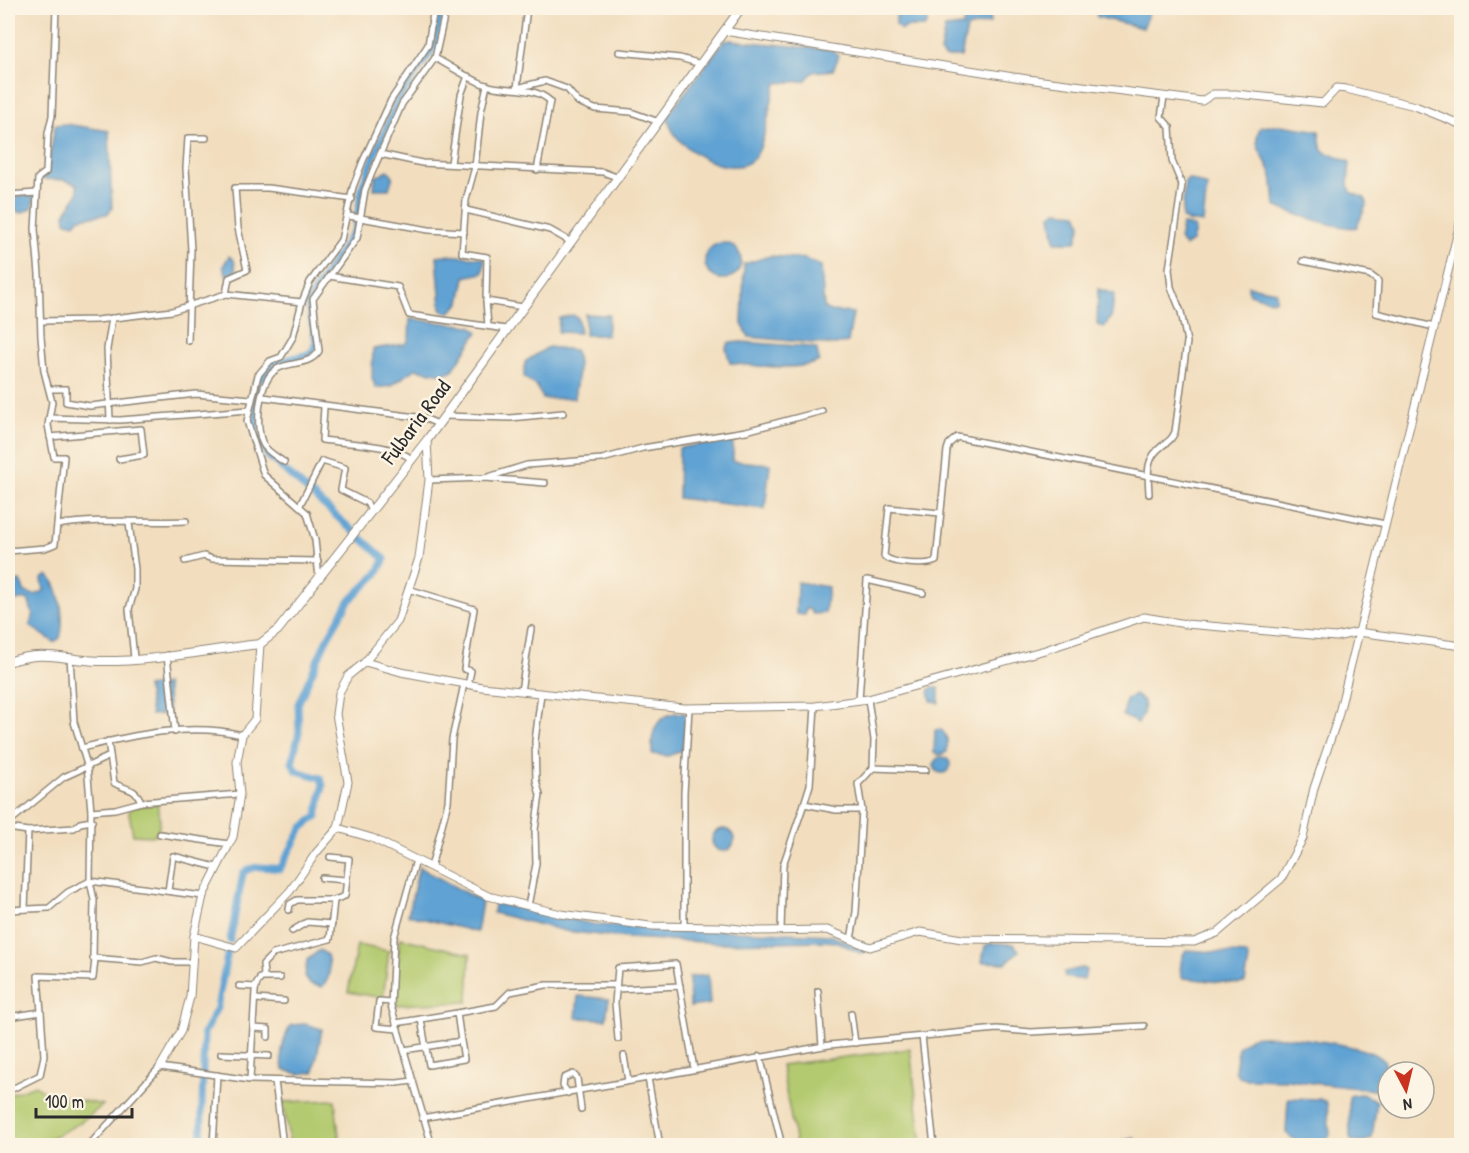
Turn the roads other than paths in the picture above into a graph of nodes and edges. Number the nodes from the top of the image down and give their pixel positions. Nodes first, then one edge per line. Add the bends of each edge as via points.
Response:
1 (56, 8) edge
2 (434, 8) edge
3 (446, 8) edge
4 (527, 8) edge
5 (741, 8) edge
6 (724, 31) junction
7 (618, 52) dead end
8 (435, 58) junction
9 (701, 64) junction
10 (468, 76) junction
11 (487, 85) junction
12 (517, 88) junction
13 (1164, 97) junction
14 (659, 122) junction
15 (1461, 125) edge
16 (206, 138) dead end
17 (380, 154) junction
18 (451, 163) junction
19 (475, 167) junction
20 (537, 170) junction
21 (619, 178) junction
22 (37, 193) junction
23 (8, 195) edge
24 (352, 198) junction
25 (466, 210) junction
26 (1461, 215) edge
27 (349, 216) junction
28 (362, 218) junction
29 (464, 232) junction
30 (572, 242) junction
31 (1304, 261) dead end
32 (329, 276) junction
33 (226, 294) junction
34 (486, 301) junction
35 (302, 302) junction
36 (188, 305) junction
37 (523, 307) junction
38 (112, 318) junction
39 (41, 321) junction
40 (488, 326) junction
41 (1434, 327) junction
42 (506, 329) junction
43 (188, 341) dead end
44 (49, 389) junction
45 (263, 396) junction
46 (251, 399) junction
47 (108, 404) junction
48 (324, 407) junction
49 (249, 410) junction
50 (822, 411) dead end
51 (563, 413) dead end
52 (444, 416) junction
53 (49, 418) junction
54 (110, 420) junction
55 (438, 424) junction
56 (50, 437) junction
57 (427, 440) junction
58 (119, 459) dead end
59 (412, 459) junction
60 (284, 462) dead end
61 (1148, 476) junction
62 (485, 478) junction
63 (429, 480) junction
64 (545, 483) dead end
65 (1149, 494) dead end
66 (300, 505) junction
67 (371, 510) junction
68 (940, 513) junction
69 (186, 521) dead end
70 (129, 523) junction
71 (1385, 524) junction
72 (58, 525) junction
73 (8, 551) edge
74 (185, 561) dead end
75 (318, 561) junction
76 (319, 578) junction
77 (408, 589) junction
78 (923, 593) dead end
79 (531, 628) dead end
80 (1358, 632) junction
81 (260, 644) junction
82 (1461, 646) edge
83 (167, 655) junction
84 (70, 657) junction
85 (134, 658) junction
86 (8, 662) edge
87 (365, 662) junction
88 (466, 684) junction
89 (521, 691) junction
90 (542, 694) junction
91 (868, 699) junction
92 (860, 700) junction
93 (815, 706) junction
94 (689, 708) junction
95 (175, 732) junction
96 (242, 735) junction
97 (108, 741) junction
98 (82, 748) junction
99 (110, 756) junction
100 (87, 765) junction
101 (873, 768) junction
102 (926, 770) dead end
103 (240, 794) junction
104 (141, 802) junction
105 (804, 804) junction
106 (862, 810) junction
107 (91, 811) junction
108 (92, 820) junction
109 (8, 823) edge
110 (8, 828) edge
111 (338, 828) junction
112 (28, 831) junction
113 (159, 834) dead end
114 (229, 844) junction
115 (330, 857) dead end
116 (417, 860) junction
117 (216, 867) junction
118 (431, 867) junction
119 (322, 878) dead end
120 (346, 880) junction
121 (90, 881) junction
122 (168, 891) junction
123 (203, 896) junction
124 (334, 900) junction
125 (528, 906) junction
126 (25, 909) junction
127 (8, 910) edge
128 (290, 910) dead end
129 (332, 924) junction
130 (684, 926) junction
131 (781, 930) junction
132 (292, 931) dead end
133 (194, 936) junction
134 (851, 939) junction
135 (95, 959) junction
136 (191, 962) junction
137 (260, 978) junction
138 (280, 978) dead end
139 (239, 986) dead end
140 (680, 986) junction
141 (256, 987) junction
142 (616, 987) junction
143 (818, 992) dead end
144 (255, 999) junction
145 (284, 1001) dead end
146 (391, 1002) junction
147 (41, 1012) junction
148 (457, 1013) junction
149 (851, 1013) dead end
150 (8, 1017) edge
151 (421, 1018) junction
152 (397, 1026) junction
153 (1144, 1026) dead end
154 (253, 1028) junction
155 (922, 1036) junction
156 (268, 1037) dead end
157 (618, 1039) dead end
158 (461, 1041) junction
159 (855, 1043) junction
160 (425, 1046) junction
161 (822, 1046) junction
162 (404, 1050) junction
163 (221, 1054) dead end
164 (251, 1055) junction
165 (269, 1056) dead end
166 (624, 1056) dead end
167 (760, 1056) junction
168 (160, 1067) junction
169 (694, 1069) junction
170 (217, 1076) junction
171 (648, 1078) junction
172 (250, 1080) junction
173 (275, 1081) junction
174 (413, 1081) junction
175 (628, 1082) junction
176 (8, 1091) edge
177 (577, 1091) junction
178 (568, 1093) junction
179 (581, 1109) dead end
180 (422, 1118) junction
181 (83, 1146) edge
182 (213, 1146) edge
183 (283, 1146) edge
184 (432, 1146) edge
185 (660, 1146) edge
186 (782, 1146) edge
187 (934, 1146) edge

1 - 22 street via 52,116 46,172 38,178
2 - 24 street via 428,45 391,100 363,161
3 - 8 street
4 - 12 street
5 - 6 main road, Fulbaria Road
6 - 9 main road, Fulbaria Road
6 - 13 street
7 - 9 street
8 - 10 street
8 - 17 street via 402,104
9 - 14 main road, Fulbaria Road
10 - 11 street
10 - 18 street via 461,95
11 - 12 street
11 - 19 street
12 - 14 street via 546,81 567,89 578,102 595,109 631,112
12 - 20 street via 550,101
13 - 15 street via 1202,101 1213,94 1236,94 1323,103 1337,88 1416,106
13 - 61 street via 1161,117 1170,127 1172,161 1182,185 1169,269 1187,342 1175,432 1172,440 1151,455
14 - 21 main road, Fulbaria Road
16 - 36 street via 188,138
17 - 18 street via 422,163
17 - 28 street via 365,190
18 - 19 street
19 - 20 street
19 - 25 street
20 - 21 street via 603,172
21 - 30 main road, Fulbaria Road
22 - 23 street
22 - 39 street via 35,229
24 - 27 street
24 - 33 street via 235,188 247,270 229,278
25 - 29 street
25 - 30 street via 550,230
26 - 41 street
27 - 28 street
27 - 35 street via 341,240 310,282
28 - 29 street
28 - 32 street via 357,238
29 - 34 street via 462,253 487,256
30 - 37 main road, Fulbaria Road
31 - 41 street via 1370,275 1378,280 1376,313
32 - 40 street via 398,287 410,315
32 - 45 street via 313,299 319,345 315,357 278,369 269,376
33 - 35 street
33 - 36 street
34 - 37 street
34 - 40 street
35 - 46 street via 292,337 281,357 270,361 258,375
36 - 38 street via 172,311
36 - 43 street
37 - 42 main road, Fulbaria Road
38 - 39 street
38 - 47 street via 107,349
39 - 44 street
40 - 42 street
41 - 71 street
42 - 52 main road, Fulbaria Road
44 - 47 street via 66,389 66,402 71,404
44 - 53 street
45 - 48 street
45 - 60 street via 260,437 264,447
46 - 47 street via 196,394
46 - 49 street
47 - 54 street
48 - 55 street via 424,418
48 - 59 street via 321,440 378,448
49 - 54 street
49 - 66 street via 247,421 264,475
50 - 62 street via 746,431 602,459 527,465
51 - 52 street via 510,418
52 - 55 main road, Fulbaria Road
53 - 54 street
53 - 56 street
55 - 57 main road, Fulbaria Road
56 - 58 street via 141,429 144,455
56 - 72 street via 54,458 64,457
57 - 59 main road, Fulbaria Road
57 - 63 street
59 - 67 main road, Fulbaria Road
61 - 65 street
61 - 68 street via 957,437 947,450
61 - 71 street
62 - 63 street
62 - 64 street
63 - 77 street via 419,558
66 - 67 street via 322,461 345,468 341,490 367,503
66 - 75 street via 309,521
67 - 76 main road, Fulbaria Road
68 - 68 street via 890,508 884,556 907,562 936,561
69 - 70 street
70 - 72 street via 90,520
70 - 85 street via 135,569 129,609
71 - 80 street
72 - 73 street via 55,544
74 - 75 street via 204,556 212,560
75 - 76 street
76 - 81 main road, Fulbaria Road via 278,630
77 - 87 street via 398,621
77 - 88 street via 474,609 464,669 471,671
78 - 92 street via 867,580
79 - 89 street
80 - 82 street
80 - 91 street via 1336,637 1144,617 1045,650
80 - 134 street via 1302,838 1281,879 1216,933 1194,942 962,939 920,932 870,947
81 - 83 main road
81 - 96 street via 255,719
83 - 85 main road
83 - 95 street
84 - 85 main road via 98,661
84 - 86 main road via 50,654
84 - 98 street via 74,722
87 - 88 street
87 - 111 street via 348,676 339,693 336,714 348,782
88 - 89 street
88 - 118 street via 452,739 448,802
89 - 90 street
90 - 94 street
90 - 125 street via 536,741 540,795 536,864
91 - 92 street
91 - 101 street via 874,740
92 - 93 street
93 - 94 street
93 - 105 street via 810,785
94 - 130 street via 684,794
95 - 96 street via 220,730
95 - 97 street
96 - 103 street via 237,762
97 - 98 street
97 - 99 street
98 - 100 street
99 - 100 street
99 - 104 street via 114,783 138,793
100 - 107 street
100 - 109 street via 52,786
101 - 102 street
101 - 106 street via 858,784
103 - 104 street
103 - 114 street
104 - 107 street
105 - 106 street
105 - 131 street via 783,865
106 - 134 street
107 - 108 street
108 - 112 street via 74,828
108 - 121 street
110 - 112 street
111 - 116 street via 372,838
111 - 133 street via 290,891 236,948
112 - 126 street
113 - 114 street
114 - 117 street
115 - 120 street via 349,859
116 - 118 street
116 - 146 street via 394,938
117 - 122 street via 173,856
117 - 123 street
118 - 125 street via 488,896
119 - 120 street
120 - 124 street via 345,896
121 - 122 street
121 - 126 street via 68,892 50,908
121 - 135 street
122 - 123 street
123 - 133 street
124 - 128 street via 297,900 290,904
124 - 129 street
125 - 130 street via 650,926
126 - 127 street
129 - 132 street via 307,922
129 - 137 street via 330,939 273,954 263,964 264,975
130 - 131 street
131 - 134 street via 827,930
133 - 136 street
135 - 136 street
135 - 147 street via 95,977 38,976
136 - 168 street via 190,997 181,1031
137 - 138 street
137 - 141 street
139 - 141 street
140 - 142 street
140 - 142 street via 676,964 618,968
140 - 169 street
141 - 144 street
142 - 148 street via 546,985 510,992 496,1006
142 - 157 street
143 - 161 street
144 - 145 street
144 - 154 street
146 - 152 street
146 - 152 street via 379,1001 376,1027
147 - 150 street
147 - 176 street via 44,1056 40,1075
148 - 151 street
148 - 158 street
149 - 159 street
151 - 152 street
151 - 160 street
152 - 162 street
153 - 155 street via 1031,1032 997,1029
154 - 156 street via 268,1029
154 - 164 street
155 - 159 street
155 - 187 street
158 - 160 street
158 - 160 street via 464,1059 429,1065
159 - 161 street
160 - 162 street
161 - 167 street
162 - 174 street
163 - 164 street
164 - 165 street
164 - 172 street
166 - 175 street
167 - 169 street
167 - 186 street
168 - 170 street
168 - 181 street via 92,1142
169 - 171 street
170 - 172 street
170 - 182 street
171 - 175 street
171 - 185 street
172 - 173 street
173 - 174 street
173 - 183 street
174 - 180 street
175 - 177 street
177 - 178 street
177 - 178 street via 577,1078 568,1075 563,1086
177 - 179 street
178 - 180 street
180 - 184 street

